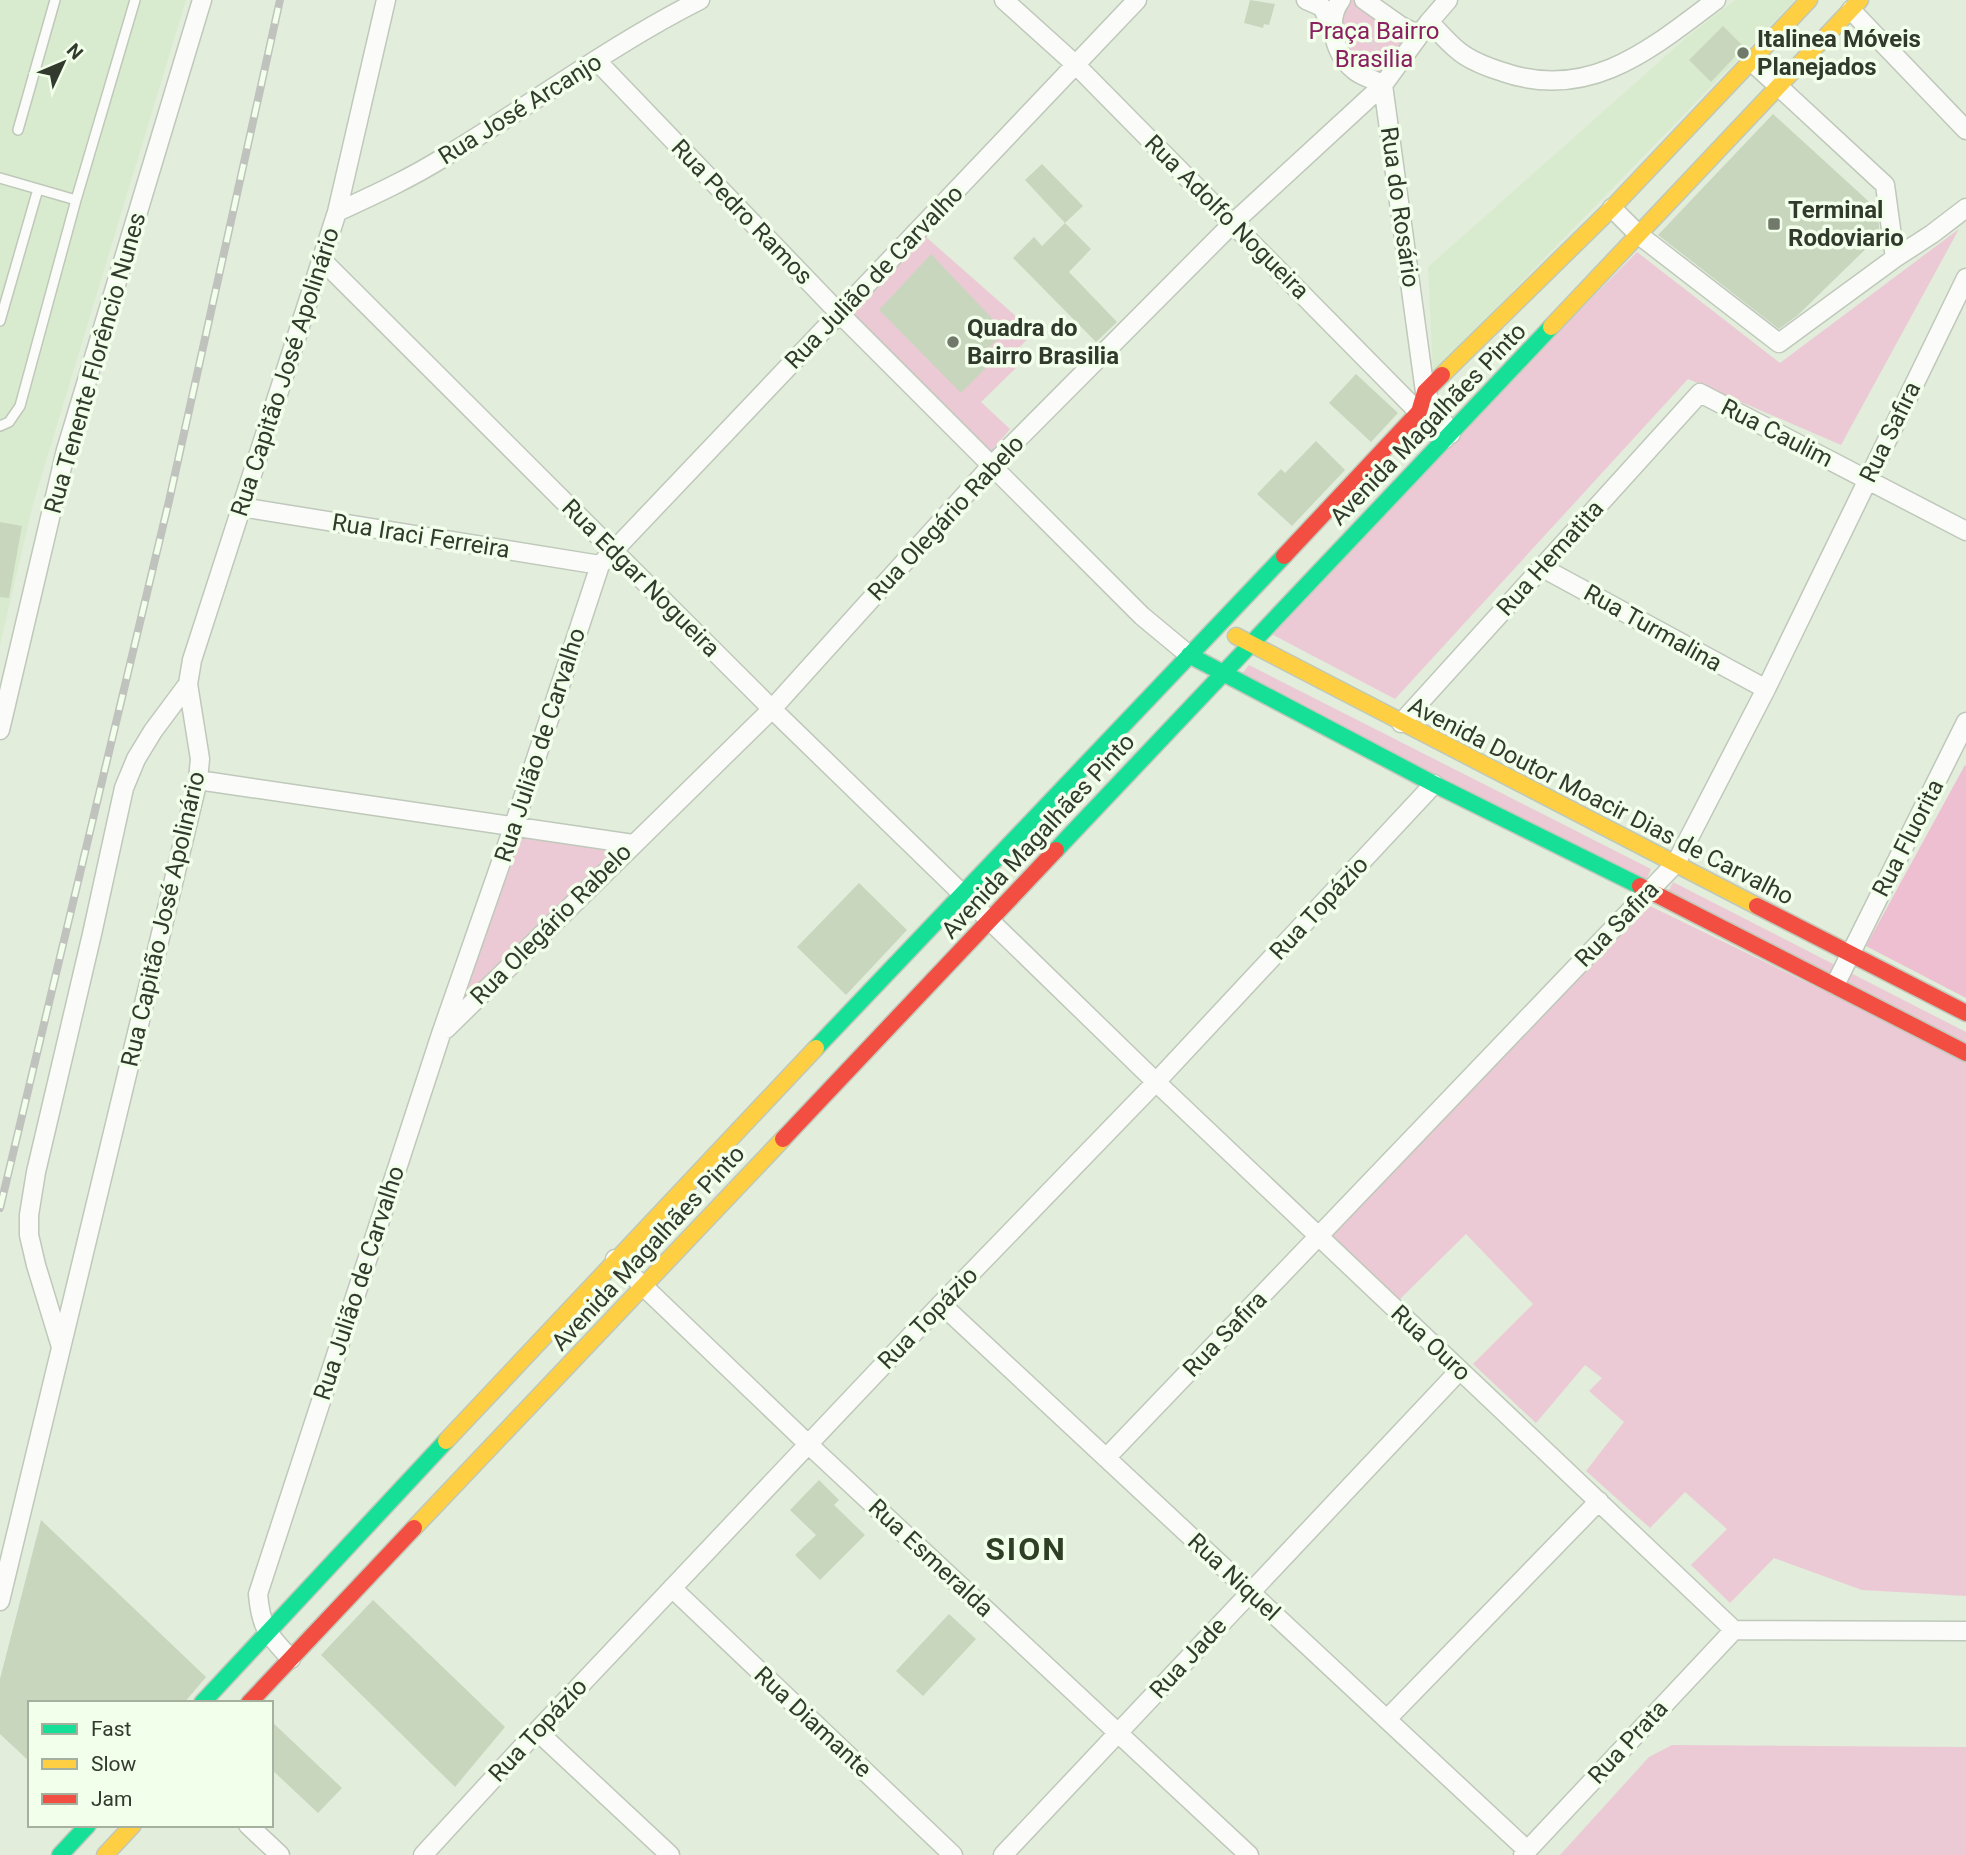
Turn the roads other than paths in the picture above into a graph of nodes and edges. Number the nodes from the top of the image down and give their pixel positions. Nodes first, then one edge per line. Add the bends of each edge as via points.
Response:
1 (55, 0) edge
2 (135, 0) edge
3 (202, 0) edge
4 (387, 0) edge
5 (700, 0) edge
6 (1003, 0) edge
7 (1137, 0) edge
8 (1306, 0) edge
9 (1341, 0) edge
10 (1364, 0) edge
11 (1448, 0) edge
12 (1716, 0) edge
13 (1809, 0) edge
14 (1853, 3) edge
15 (1429, 22) junction
16 (1340, 32) junction
17 (596, 60) junction
18 (1751, 61) junction
19 (1076, 65) junction
20 (1383, 85) junction
21 (1780, 86) junction
22 (18, 130) dead end
23 (1966, 130) edge
24 (0, 178) edge
25 (38, 189) junction
26 (76, 200) junction
27 (1612, 208) junction
28 (1966, 208) edge
29 (337, 212) junction
30 (1233, 223) junction
31 (1639, 235) junction
32 (1895, 258) junction
33 (322, 260) junction
34 (1966, 278) edge
35 (839, 313) junction
36 (0, 321) edge
37 (1425, 392) junction
38 (1700, 393) joint
39 (1419, 412) junction
40 (0, 425) edge
41 (1448, 437) junction
42 (991, 466) junction
43 (1867, 479) junction
44 (241, 507) junction
45 (1966, 531) edge
46 (614, 552) junction
47 (600, 565) junction
48 (1541, 567) junction
49 (1218, 624) junction
50 (1250, 645) junction
51 (1189, 655) junction
52 (1223, 674) junction
53 (188, 684) junction
54 (1766, 690) junction
55 (772, 709) junction
56 (1966, 722) edge
57 (1401, 723) junction
58 (0, 730) edge
59 (1962, 741) edge
60 (198, 780) junction
61 (1434, 784) junction
62 (1068, 811) junction
63 (514, 825) junction
64 (633, 844) junction
65 (1676, 863) junction
66 (1649, 890) junction
67 (964, 893) junction
68 (991, 919) junction
69 (1849, 954) junction
70 (1835, 985) junction
71 (1966, 1013) edge
72 (441, 1034) junction
73 (1966, 1053) edge
74 (1156, 1082) junction
75 (1319, 1236) junction
76 (615, 1259) junction
77 (644, 1286) junction
78 (941, 1304) junction
79 (61, 1347) junction
80 (1460, 1370) junction
81 (808, 1444) junction
82 (1106, 1458) junction
83 (1598, 1501) junction
84 (672, 1588) junction
85 (1251, 1593) junction
86 (0, 1601) edge
87 (1734, 1630) junction
88 (1966, 1632) edge
89 (267, 1633) junction
90 (291, 1659) junction
91 (204, 1701) edge
92 (251, 1701) edge
93 (1387, 1719) junction
94 (537, 1731) junction
95 (1119, 1732) junction
96 (86, 1827) edge
97 (131, 1827) edge
98 (250, 1827) edge
99 (1525, 1853) edge
100 (60, 1855) edge
101 (105, 1855) edge
102 (280, 1855) edge
103 (423, 1855) edge
104 (670, 1855) edge
105 (953, 1855) edge
106 (1003, 1855) edge
107 (1249, 1855) edge

1 - 22 lane
2 - 26 lane
3 - 58 street, Rua Tenente Florêncio Nunes via 66,450
4 - 29 street, Rua Capitão José Apolinário
5 - 17 street, Rua José Arcanjo
6 - 19 street, Rua Adolfo Nogueira
7 - 19 street, Rua Julião de Carvalho
8 - 16 street via 1322,7
9 - 16 street via 1335,8
10 - 15 street via 1419,35
11 - 15 street, Rua Olegário Rabelo
12 - 15 street via 1664,39 1607,71 1565,82 1526,80 1491,68 1462,55
13 - 18 main road, Avenida Magalhães Pinto
14 - 21 main road, Avenida Magalhães Pinto
14 - 23 street
15 - 20 street, Rua Olegário Rabelo
16 - 20 street via 1339,53 1355,71
17 - 29 street, Rua José Arcanjo via 446,156
17 - 35 street, Rua Pedro Ramos
18 - 21 street
18 - 27 main road, Avenida Magalhães Pinto
19 - 30 street, Rua Adolfo Nogueira
19 - 35 street, Rua Julião de Carvalho
20 - 30 street, Rua Olegário Rabelo
20 - 37 street, Rua do Rosário
21 - 31 main road, Avenida Magalhães Pinto
21 - 32 street via 1885,186
24 - 25 lane
25 - 26 lane
25 - 36 lane
26 - 40 lane via 20,406 9,422
27 - 31 street
27 - 37 main road, Avenida Magalhães Pinto
28 - 32 street
29 - 33 street, Rua Capitão José Apolinário
30 - 39 street, Rua Adolfo Nogueira
30 - 42 street, Rua Olegário Rabelo
31 - 32 street via 1779,343
31 - 41 main road, Avenida Magalhães Pinto
33 - 44 street, Rua Capitão José Apolinário
33 - 46 street, Rua Edgar Nogueira
34 - 43 street, Rua Safira
35 - 42 street, Rua Pedro Ramos
35 - 46 street, Rua Julião de Carvalho
37 - 39 main road, Avenida Magalhães Pinto
37 - 41 street, Rua do Rosário
38 - 43 street, Rua Caulim
38 - 48 street, Rua Hematita
39 - 41 street, Rua Adolfo Nogueira
39 - 49 main road, Avenida Magalhães Pinto
41 - 50 main road, Avenida Magalhães Pinto
42 - 51 street, Rua Pedro Ramos via 1142,616
42 - 55 street, Rua Olegário Rabelo
43 - 45 street, Rua Caulim
43 - 54 street, Rua Safira
44 - 47 street, Rua Iraci Ferreira
44 - 53 street, Rua Capitão José Apolinário via 191,660
46 - 47 street, Rua Julião de Carvalho
46 - 55 street, Rua Edgar Nogueira
47 - 63 street, Rua Julião de Carvalho
48 - 54 street, Rua Turmalina
48 - 57 street, Rua Hematita
49 - 50 main road, Avenida Doutor Moacir Dias de Carvalho
49 - 51 main road, Avenida Magalhães Pinto
50 - 52 main road, Avenida Magalhães Pinto
50 - 57 main road, Avenida Doutor Moacir Dias de Carvalho
51 - 52 main road
51 - 62 main road, Avenida Magalhães Pinto
52 - 61 main road
52 - 62 main road, Avenida Magalhães Pinto
53 - 60 street, Rua Capitão José Apolinário via 200,759
53 - 79 street via 153,731 124,788 36,1172 29,1235
54 - 65 street, Rua Safira
55 - 64 street, Rua Olegário Rabelo
55 - 67 street, Rua Edgar Nogueira
56 - 59 street, Rua Fluorita
57 - 65 main road, Avenida Doutor Moacir Dias de Carvalho
59 - 69 street, Rua Fluorita
60 - 63 street
60 - 79 street, Rua Capitão José Apolinário
61 - 66 main road
61 - 74 street, Rua Topázio
62 - 67 main road, Avenida Magalhães Pinto
62 - 68 main road, Avenida Magalhães Pinto
63 - 64 street
63 - 72 street, Rua Julião de Carvalho
64 - 72 street, Rua Olegário Rabelo
65 - 66 street, Rua Safira
65 - 69 main road, Avenida Doutor Moacir Dias de Carvalho
66 - 70 main road
66 - 75 street, Rua Safira
67 - 68 street, Rua Ouro
67 - 76 main road, Avenida Magalhães Pinto
68 - 74 street, Rua Ouro
68 - 77 main road, Avenida Magalhães Pinto
69 - 70 street, Rua Fluorita
69 - 71 main road, Avenida Doutor Moacir Dias de Carvalho
70 - 73 main road
72 - 89 street, Rua Julião de Carvalho via 258,1594
74 - 75 street, Rua Ouro
74 - 78 street, Rua Topázio
75 - 80 street, Rua Ouro
75 - 82 street, Rua Safira
76 - 77 street, Rua Esmeralda
76 - 89 main road, Avenida Magalhães Pinto
77 - 81 street, Rua Esmeralda
77 - 90 main road, Avenida Magalhães Pinto
78 - 81 street, Rua Topázio
78 - 82 street, Rua Niquel
79 - 86 street, Rua Capitão José Apolinário
80 - 83 street, Rua Ouro
80 - 85 street, Rua Jade
81 - 84 street, Rua Topázio
81 - 95 street, Rua Esmeralda
82 - 85 street, Rua Niquel
83 - 87 street, Rua Ouro
83 - 93 street
84 - 94 street, Rua Topázio
84 - 105 street, Rua Diamante
85 - 93 street, Rua Niquel
85 - 95 street, Rua Jade
87 - 88 street
87 - 99 street, Rua Prata
89 - 90 street, Rua Julião de Carvalho
89 - 91 main road, Avenida Magalhães Pinto
90 - 92 main road, Avenida Magalhães Pinto
93 - 99 street, Rua Niquel
94 - 103 street, Rua Topázio
94 - 104 street
95 - 106 street, Rua Jade
95 - 107 street, Rua Esmeralda
96 - 100 main road
97 - 101 main road
98 - 102 street

